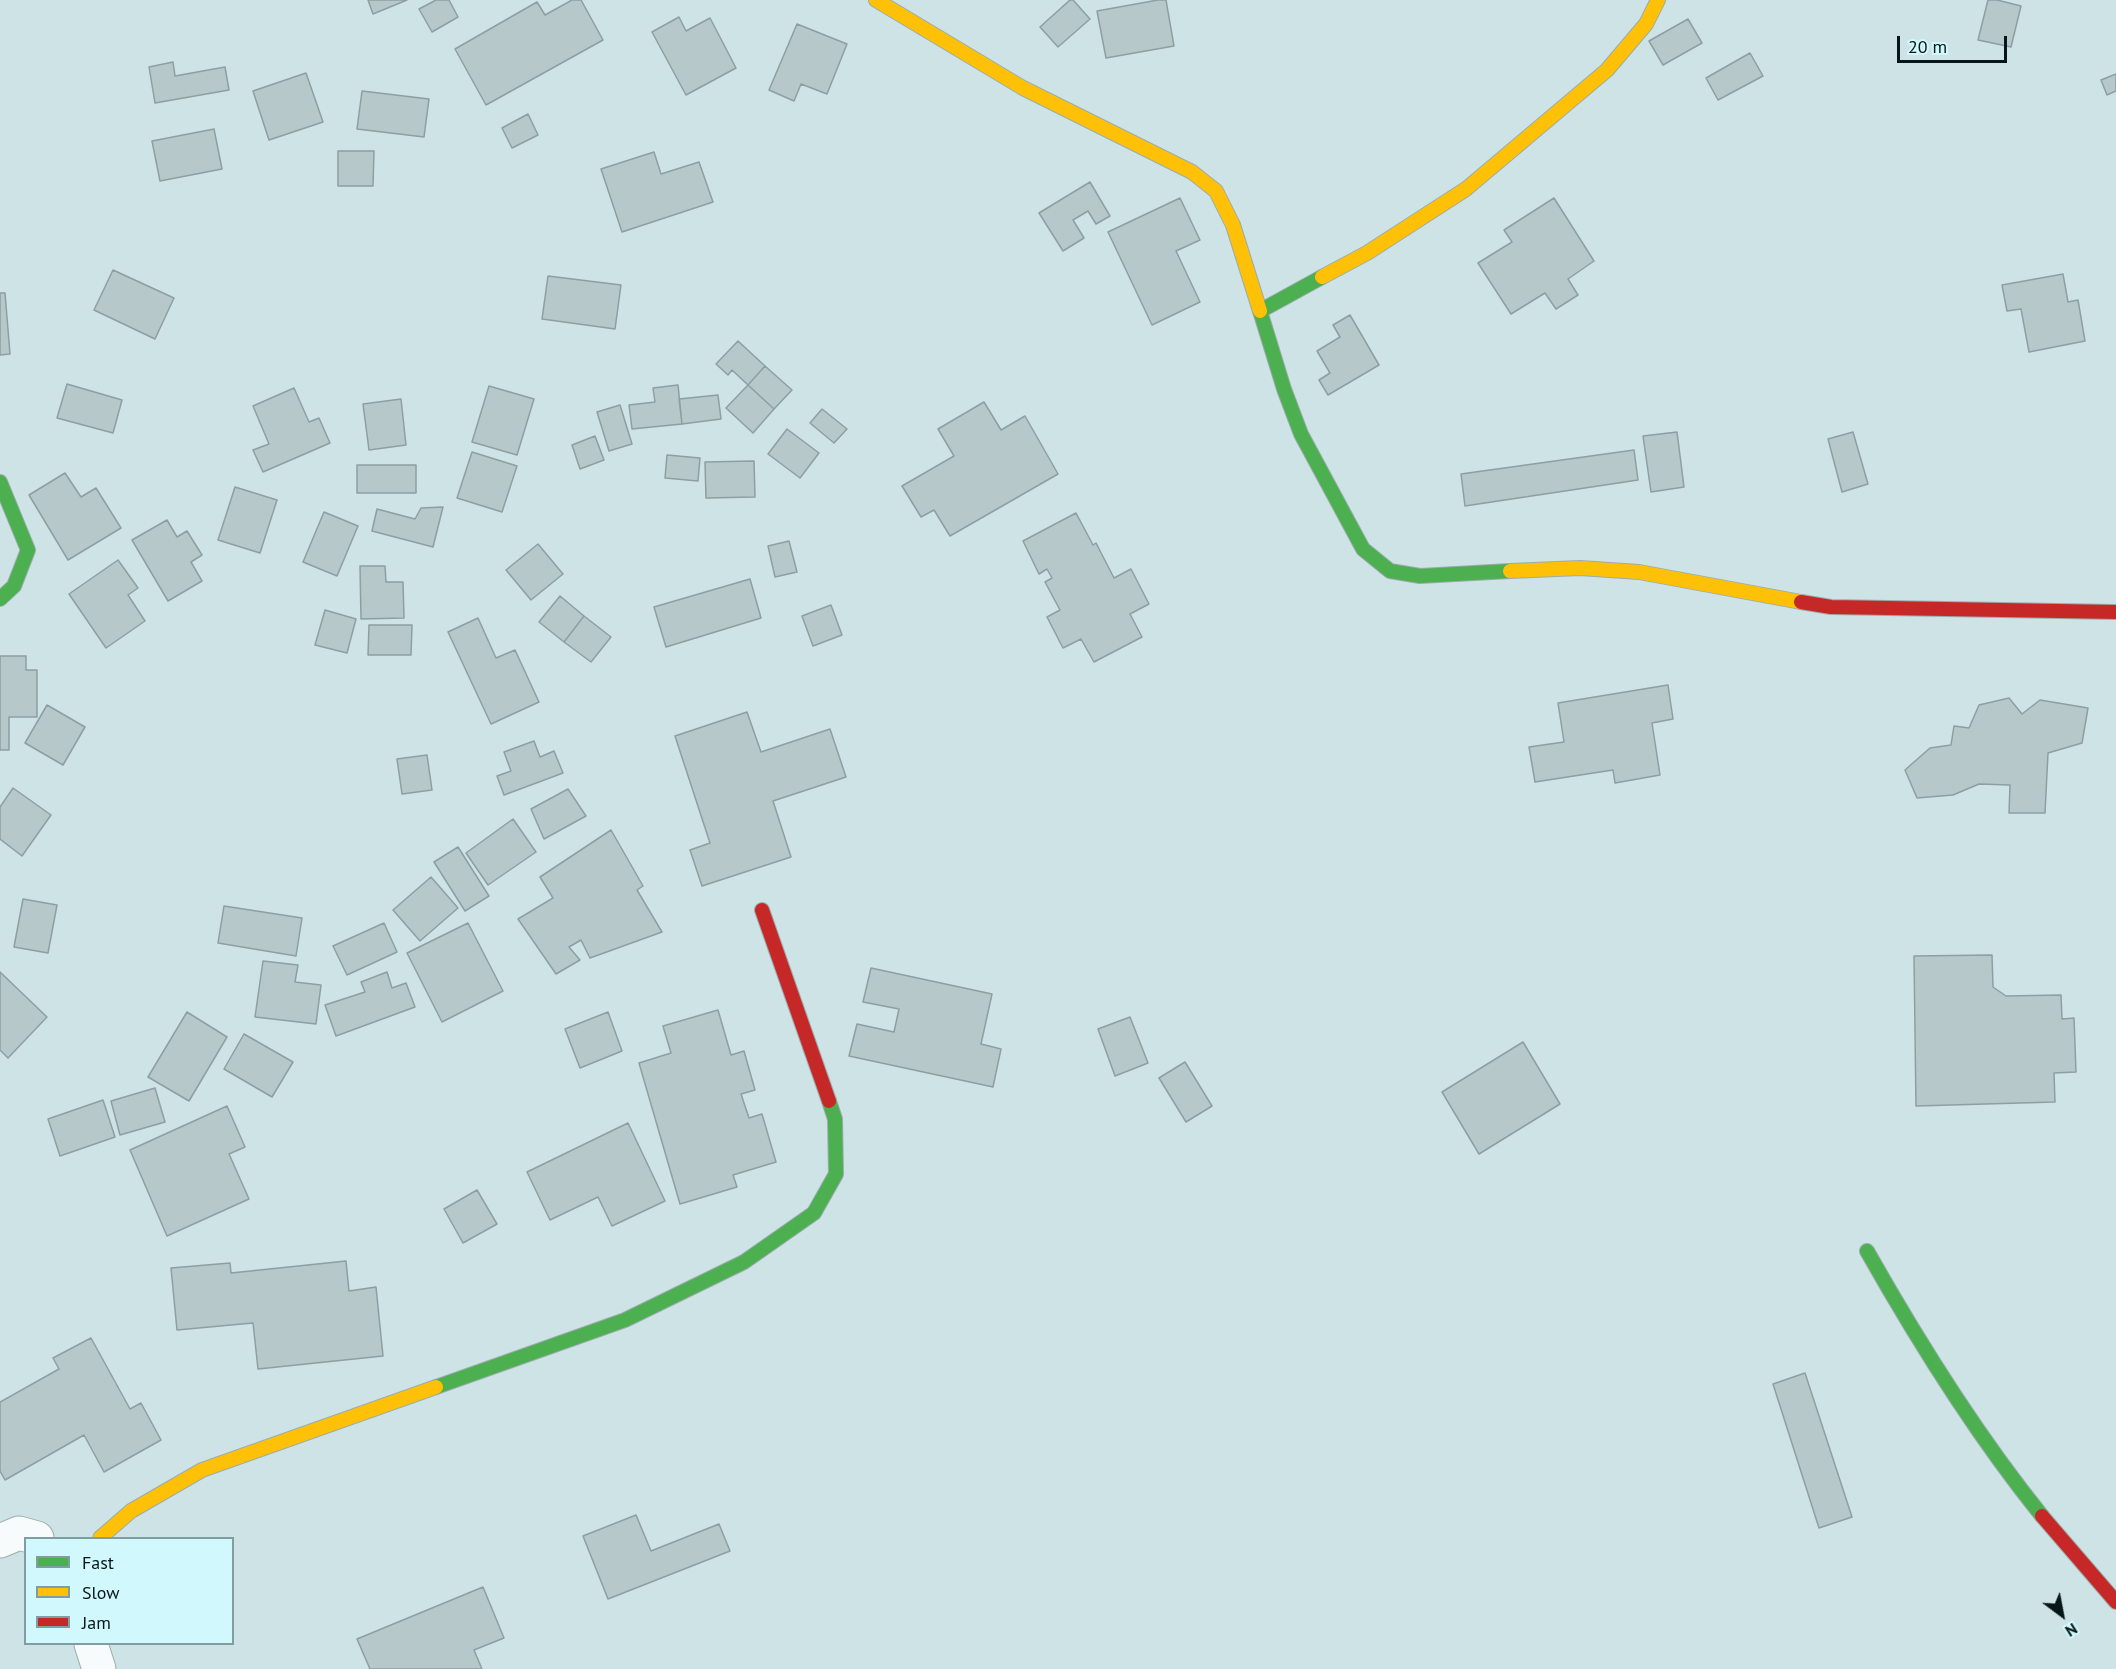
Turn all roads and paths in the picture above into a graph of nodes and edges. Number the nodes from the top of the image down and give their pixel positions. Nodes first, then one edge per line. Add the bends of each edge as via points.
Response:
1 (876, 0) edge
2 (1658, 0) edge
3 (1260, 311) junction
4 (0, 482) edge
5 (0, 599) edge
6 (2116, 612) edge
7 (762, 910) dead end
8 (1867, 1251) dead end
9 (31, 1537) edge
10 (102, 1537) edge
11 (0, 1540) edge
12 (2116, 1602) edge
13 (92, 1645) edge
14 (99, 1669) edge

1 - 3 street via 1023,88 1192,172 1216,191 1233,225
2 - 3 street via 1646,24 1607,70 1466,189 1367,254
3 - 6 street via 1301,434 1363,549 1390,572 1420,576 1580,568 1639,572 1831,607
4 - 5 street via 28,550 14,586
7 - 10 street via 835,1119 836,1174 814,1213 744,1262 625,1320 202,1470 131,1511
8 - 12 street via 1975,1425 2017,1484
9 - 11 street via 20,1533
13 - 14 street

